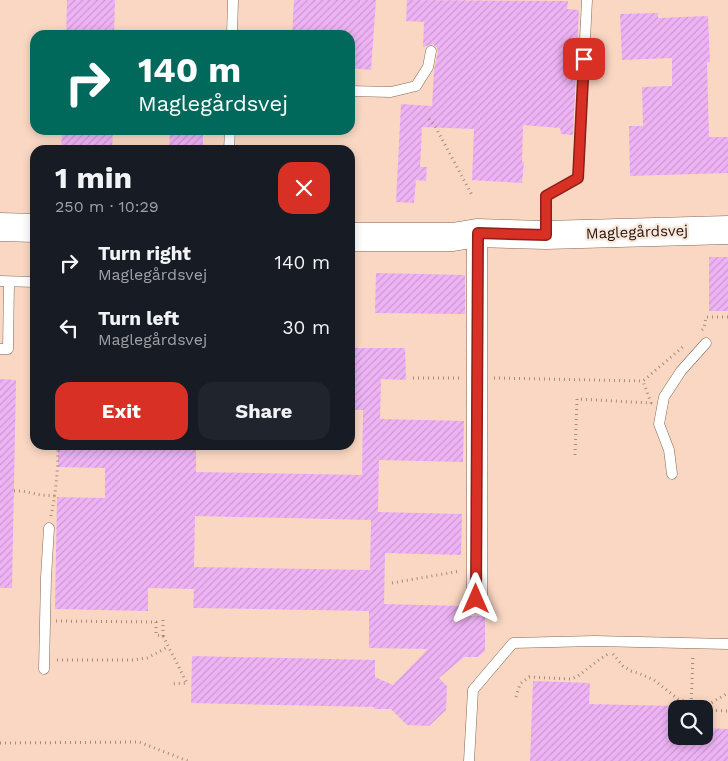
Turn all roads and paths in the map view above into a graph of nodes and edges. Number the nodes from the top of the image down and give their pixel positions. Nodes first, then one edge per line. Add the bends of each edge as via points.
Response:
1 (233, 0) edge
2 (587, 0) edge
3 (232, 30) edge
4 (431, 51) dead end
5 (355, 91) edge
6 (429, 119) dead end
7 (473, 197) dead end
8 (0, 227) edge
9 (30, 228) edge
10 (728, 230) edge
11 (478, 233) junction
12 (546, 235) junction
13 (355, 237) edge
14 (5, 282) edge
15 (30, 282) edge
16 (728, 317) edge
17 (697, 334) dead end
18 (690, 340) dead end
19 (706, 344) dead end
20 (0, 348) edge
21 (413, 378) dead end
22 (477, 378) junction
23 (643, 381) junction
24 (58, 450) edge
25 (575, 455) dead end
26 (672, 474) dead end
27 (14, 491) dead end
28 (56, 496) junction
29 (49, 528) joint
30 (476, 569) junction
31 (392, 583) dead end
32 (476, 599) dead end
33 (163, 618) dead end
34 (45, 621) junction
35 (163, 636) junction
36 (694, 642) junction
37 (728, 644) edge
38 (168, 647) junction
39 (613, 654) junction
40 (622, 654) dead end
41 (684, 656) dead end
42 (693, 656) junction
43 (44, 664) joint
44 (171, 684) dead end
45 (728, 693) edge
46 (516, 697) dead end
47 (681, 700) edge
48 (691, 700) edge
49 (713, 702) edge
50 (713, 710) edge
51 (728, 711) edge
52 (0, 743) edge
53 (188, 761) edge
54 (469, 761) edge

1 - 3 lane
2 - 12 lane via 578,178 546,196
4 - 5 lane via 428,67 416,86 391,92
6 - 7 path
8 - 9 street
10 - 12 street, Maglegårdsvej
11 - 12 street, Maglegårdsvej
11 - 13 street, Maglegårdsvej via 453,237
11 - 22 street
14 - 15 lane
14 - 20 lane via 8,349
16 - 17 path via 706,317 704,328
18 - 23 path
19 - 26 lane via 681,371 664,398 659,424 669,450
21 - 22 path
22 - 23 path
22 - 30 street
23 - 25 path via 651,403 577,399
24 - 28 path
27 - 28 path
28 - 29 path
29 - 34 lane
30 - 31 path
30 - 32 street
33 - 35 path
34 - 35 path via 156,622 156,635
34 - 43 lane
35 - 38 path
36 - 37 lane
36 - 42 path
36 - 54 lane via 513,643 473,690
38 - 43 path via 147,658 133,660
38 - 44 path via 187,684
39 - 40 path
39 - 46 path via 572,679 530,677 520,684
39 - 47 path via 631,671 654,680
41 - 42 path
42 - 48 path
45 - 49 path
50 - 51 path
52 - 53 path via 139,742

